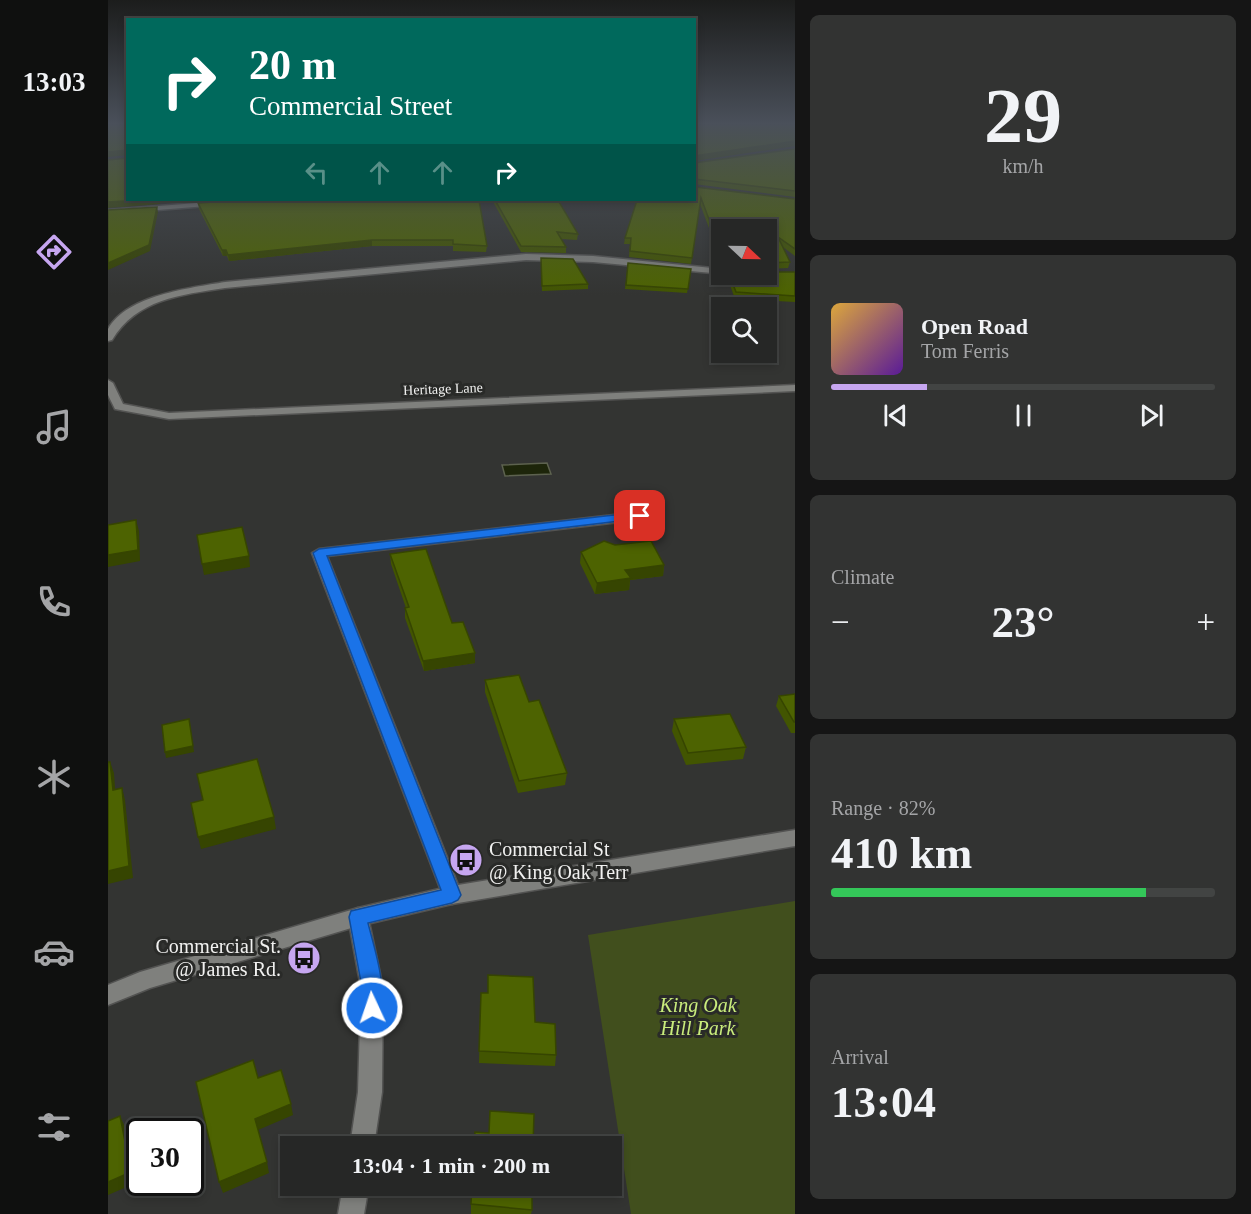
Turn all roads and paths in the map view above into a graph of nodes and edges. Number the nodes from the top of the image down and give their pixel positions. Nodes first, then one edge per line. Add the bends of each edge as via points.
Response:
1 (245, 201) edge
2 (108, 212) edge
3 (711, 271) edge
4 (108, 338) edge
5 (108, 383) edge
6 (795, 388) edge
7 (640, 516) dead end
8 (795, 838) edge
9 (452, 895) junction
10 (358, 917) junction
11 (108, 995) edge
12 (363, 1136) edge
13 (354, 1196) edge
14 (351, 1214) edge

1 - 2 street
3 - 4 street via 593,259 526,257 225,285 156,300 126,314 112,327
5 - 6 street, Heritage Lane via 120,407 169,416
7 - 9 street via 319,553
8 - 9 street
9 - 10 street
10 - 11 street via 148,979
10 - 12 street via 372,988 370,1092
13 - 14 street

